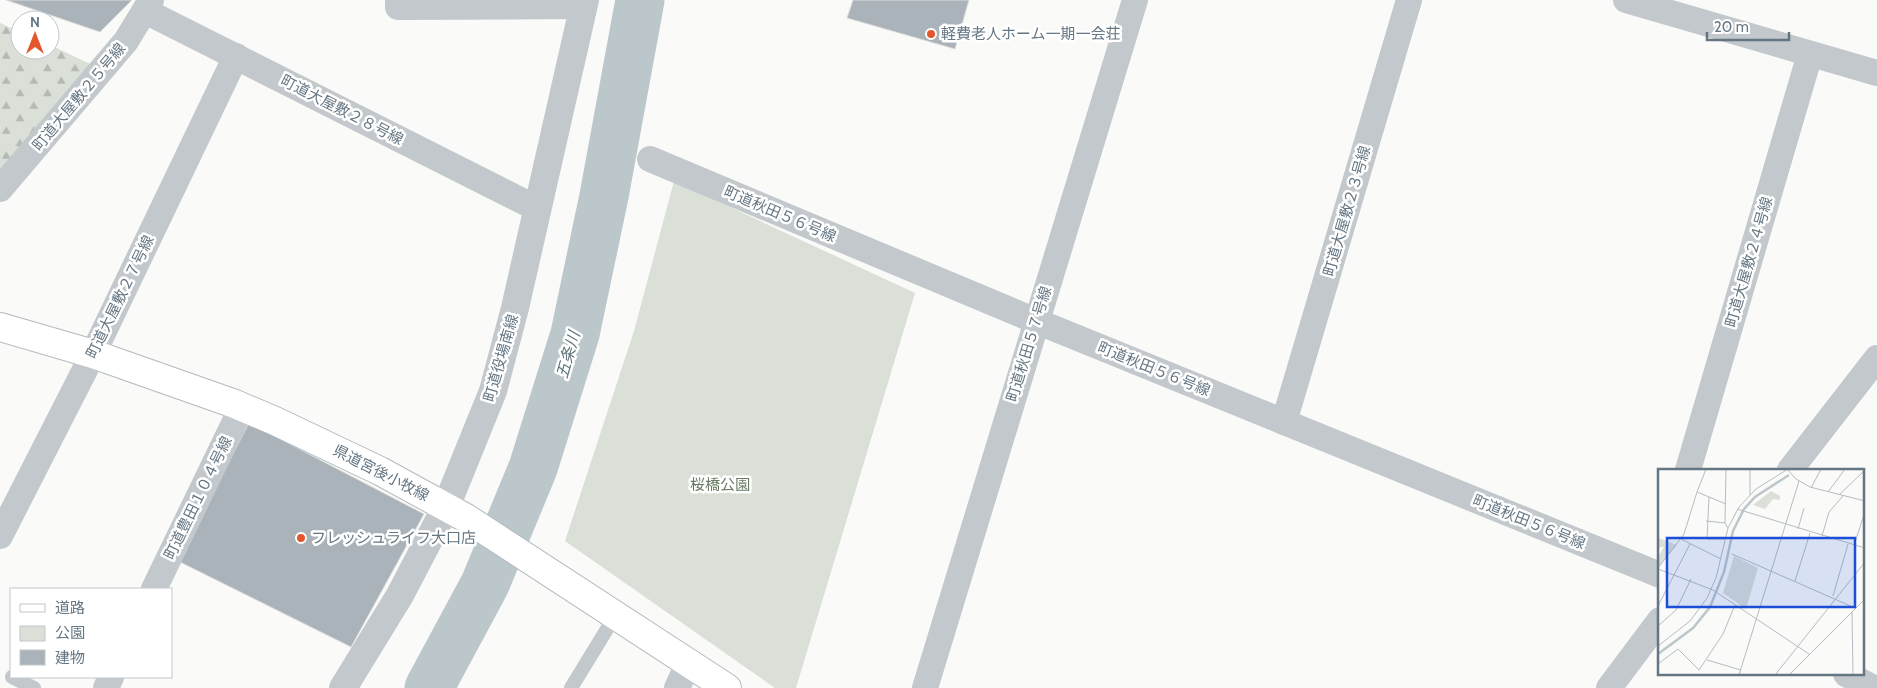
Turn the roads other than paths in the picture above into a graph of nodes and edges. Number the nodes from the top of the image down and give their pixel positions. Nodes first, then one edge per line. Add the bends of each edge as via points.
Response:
1 (398, 0) edge
2 (1135, 0) edge
3 (1409, 0) edge
4 (1626, 0) edge
5 (584, 3) edge
6 (148, 5) edge
7 (1810, 54) junction
8 (236, 56) junction
9 (1875, 65) edge
10 (650, 159) dead end
11 (0, 189) edge
12 (538, 209) junction
13 (1036, 321) junction
14 (0, 327) edge
15 (93, 354) junction
16 (1877, 358) edge
17 (242, 407) junction
18 (1284, 422) junction
19 (1688, 469) edge
20 (1791, 469) edge
21 (456, 513) junction
22 (0, 536) edge
23 (1658, 572) edge
24 (154, 588) edge
25 (615, 616) junction
26 (1658, 623) edge
27 (688, 662) junction
28 (1850, 676) edge
29 (16, 678) edge
30 (34, 688) edge
31 (343, 688) edge
32 (571, 688) edge
33 (677, 688) edge
34 (727, 688) edge
35 (925, 688) edge
36 (1609, 688) edge
37 (1874, 688) edge

1 - 5 street via 398,7
2 - 13 street, 町道秋田５７号線
3 - 18 street, 町道大屋敷２３号線
4 - 7 street
5 - 12 street, 町道役場南線
6 - 8 street, 町道大屋敷２８号線
6 - 11 street, 町道大屋敷２５号線 via 103,70
7 - 9 street
7 - 19 street, 町道大屋敷２４号線
8 - 12 street, 町道大屋敷２８号線
8 - 15 street, 町道大屋敷２７号線
10 - 13 street, 町道秋田５６号線
12 - 21 street, 町道役場南線 via 497,378
13 - 18 street, 町道秋田５６号線
13 - 35 street, 町道秋田５７号線
14 - 15 main road, 県道宮後小牧線
15 - 17 main road, 県道宮後小牧線
15 - 22 street, 町道大屋敷２７号線
16 - 20 street
17 - 21 main road, 県道宮後小牧線 via 380,471
17 - 24 street, 町道豊田１０４号線
18 - 23 street, 町道秋田５６号線
21 - 25 main road, 県道宮後小牧線
21 - 31 street, 町道役場南線 via 400,595
25 - 27 main road, 県道宮後小牧線
25 - 32 lane
26 - 36 street
27 - 33 street
27 - 34 main road, 県道宮後小牧線
28 - 37 street
29 - 30 lane

